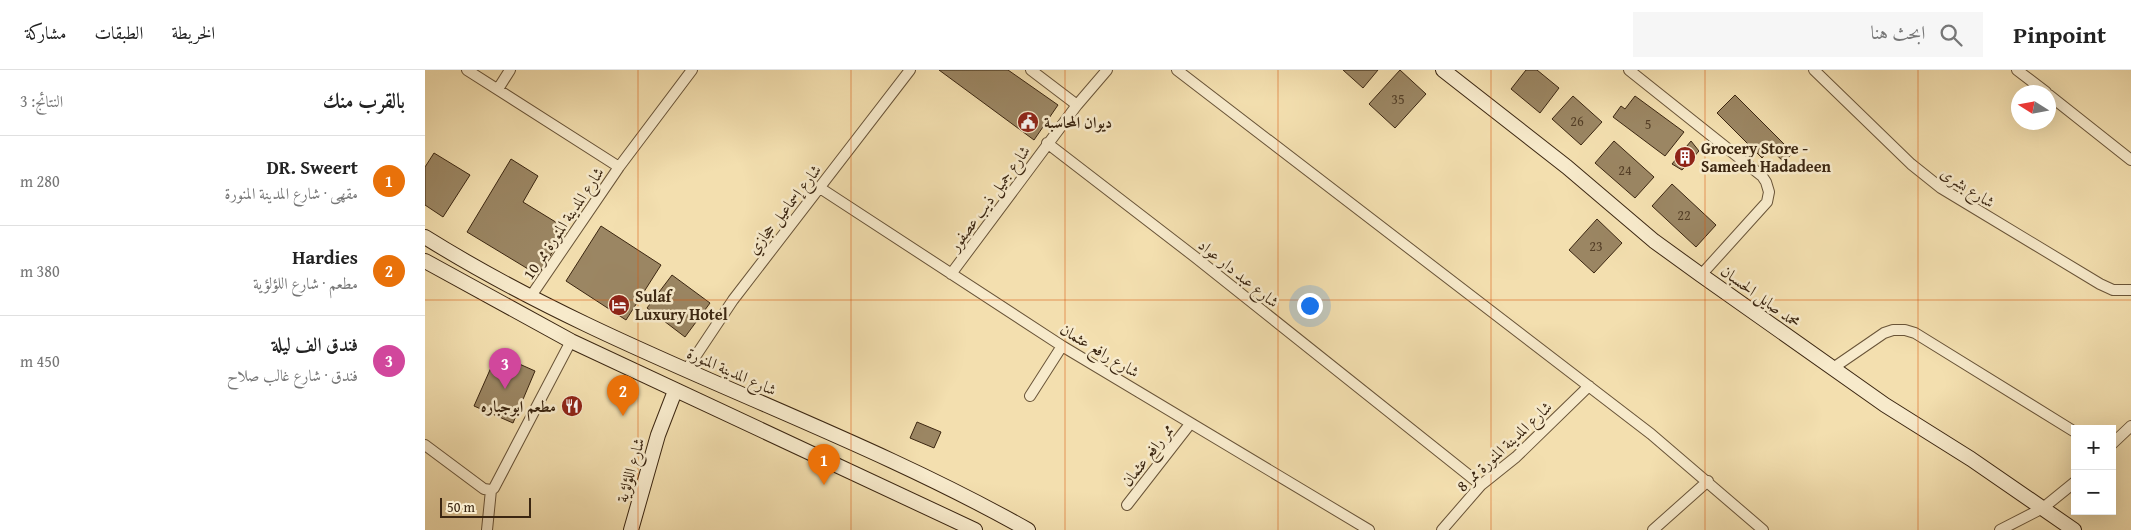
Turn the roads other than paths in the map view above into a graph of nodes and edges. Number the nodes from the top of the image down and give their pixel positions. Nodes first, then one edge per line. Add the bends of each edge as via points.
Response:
1 (467, 70) edge
2 (510, 70) edge
3 (692, 70) edge
4 (910, 70) edge
5 (1031, 70) edge
6 (1107, 70) edge
7 (1177, 70) edge
8 (1443, 70) edge
9 (1629, 70) edge
10 (1814, 70) edge
11 (2017, 70) edge
12 (2036, 85) edge
13 (498, 90) junction
14 (2056, 101) edge
15 (1077, 105) junction
16 (1047, 143) junction
17 (2131, 160) edge
18 (619, 167) junction
19 (820, 188) junction
20 (425, 237) edge
21 (425, 262) edge
22 (951, 274) junction
23 (1701, 275) junction
24 (2131, 290) edge
25 (531, 296) junction
26 (571, 341) junction
27 (1063, 346) junction
28 (1833, 368) junction
29 (687, 369) junction
30 (1589, 386) junction
31 (675, 391) junction
32 (1031, 396) dead end
33 (1190, 424) junction
34 (2131, 426) edge
35 (2071, 430) edge
36 (2116, 440) edge
37 (425, 445) edge
38 (1708, 481) junction
39 (1481, 484) junction
40 (2071, 485) edge
41 (491, 490) junction
42 (1127, 505) dead end
43 (2043, 508) junction
44 (487, 530) edge
45 (631, 530) edge
46 (975, 530) edge
47 (1028, 530) edge
48 (1369, 530) edge
49 (1442, 530) edge
50 (1653, 530) edge
51 (1763, 530) edge
52 (2000, 530) edge
53 (2074, 530) edge

1 - 13 street
2 - 13 street
3 - 18 street, شارع المدينة المنورة ممر 10
4 - 19 street, شارع إسماعيل حجازي
5 - 15 street
6 - 15 street, شارع جميل ذيب عصفور
7 - 30 street
8 - 23 main road, محمد صايل الحسبان via 1567,167 1654,241
9 - 23 street via 1767,182 1767,202
10 - 24 street, شارع بشرى via 1911,164 1941,188 2100,284 2113,290
11 - 12 street
13 - 18 street
14 - 17 street
15 - 16 street, شارع جميل ذيب عصفور
16 - 22 street, شارع جميل ذيب عصفور
16 - 39 street, شارع عبد دار عواد
18 - 25 street, شارع المدينة المنورة ممر 10
19 - 22 street, شارع رافع عثمان
19 - 29 street, شارع إسماعيل حجازي via 733,300
20 - 25 main road, شارع المدينة المنورة
21 - 26 main road
22 - 27 street, شارع رافع عثمان
23 - 28 main road, محمد صايل الحسبان
25 - 29 main road, شارع المدينة المنورة via 604,333
26 - 31 main road
26 - 41 street
27 - 32 street
27 - 33 street, شارع رافع عثمان
28 - 35 street via 1884,333 1905,330 1931,342
28 - 43 main road, محمد صايل الحسبان
29 - 47 main road, شارع المدينة المنورة via 893,461
30 - 38 street
30 - 39 street, شارع المدينة المنورة ممر 8 via 1516,457
31 - 45 main road, شارع اللؤلؤية via 658,435
31 - 46 main road
33 - 42 street, ممر رافع عثمان
33 - 48 street, شارع رافع عثمان
34 - 36 street
37 - 41 street via 473,482
38 - 50 street
38 - 51 street
39 - 49 street, شارع المدينة المنورة ممر 8
40 - 43 street
41 - 44 street
43 - 52 street
43 - 53 main road, محمد صايل الحسبان

